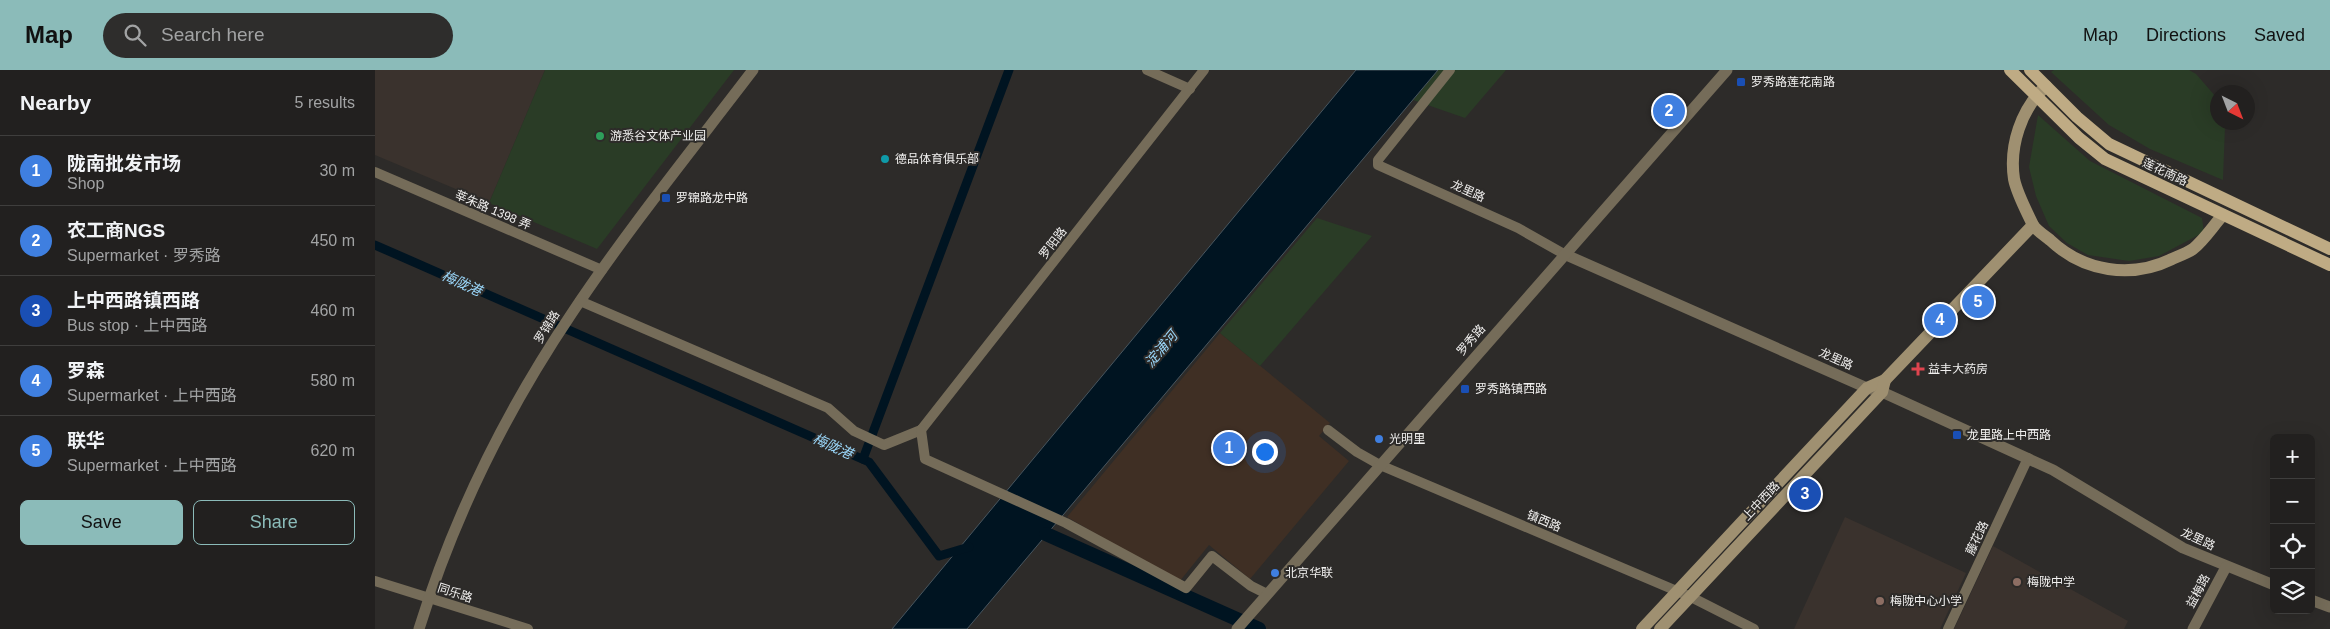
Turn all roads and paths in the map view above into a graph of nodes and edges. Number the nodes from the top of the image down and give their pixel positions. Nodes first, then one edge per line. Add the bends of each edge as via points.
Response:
1 (753, 70) edge
2 (1147, 70) edge
3 (1204, 70) edge
4 (1450, 70) edge
5 (1727, 70) edge
6 (2010, 70) edge
7 (2030, 70) edge
8 (2046, 86) junction
9 (1189, 89) junction
10 (2036, 96) junction
11 (375, 172) edge
12 (2223, 215) junction
13 (2033, 225) junction
14 (2330, 249) edge
15 (1564, 254) junction
16 (2330, 266) edge
17 (602, 270) junction
18 (580, 301) junction
19 (1883, 386) junction
20 (1867, 388) junction
21 (921, 430) junction
22 (1328, 430) dead end
23 (2028, 458) junction
24 (1380, 465) junction
25 (2226, 567) junction
26 (375, 581) edge
27 (2270, 584) edge
28 (1678, 591) junction
29 (1267, 594) junction
30 (1691, 597) junction
31 (428, 598) junction
32 (2315, 601) edge
33 (2330, 607) edge
34 (419, 629) edge
35 (528, 629) edge
36 (1237, 629) edge
37 (1642, 629) edge
38 (1660, 629) edge
39 (1754, 629) edge
40 (1948, 629) edge
41 (2193, 629) edge

1 - 17 street, 罗锦路
2 - 9 street
3 - 9 street, 罗阳路
4 - 15 street, 龙里路 via 1378,160 1381,168 1518,228
5 - 15 street, 罗秀路
6 - 10 main road, 莲花南路
7 - 8 main road, 莲花南路
8 - 10 main road
8 - 14 main road, 莲花南路 via 2109,144
9 - 21 street, 罗阳路
10 - 12 main road, 莲花南路 via 2105,159
10 - 13 main road via 2022,118 2013,151 2014,180
11 - 17 street, 莘朱路 1398 弄
12 - 13 main road via 2191,250 2156,267 2136,270 2111,271 2091,266 2072,257
12 - 16 main road, 莲花南路
13 - 19 main road, 上中西路
15 - 20 street, 龙里路
15 - 24 street, 罗秀路
17 - 18 street, 罗锦路
18 - 21 street via 828,408 855,431 884,445
18 - 31 street, 罗锦路 via 517,401 473,485
19 - 20 main road, 上中西路
19 - 23 street, 龙里路
19 - 30 main road, 上中西路
20 - 28 main road, 上中西路
21 - 29 street via 925,459 1058,519 1186,588 1212,556 1251,586
22 - 24 street, 镇西路
23 - 25 street, 龙里路 via 2081,485 2163,537
23 - 40 street, 藤花路
24 - 28 street, 镇西路
24 - 29 street, 罗秀路
25 - 27 street, 龙里路
25 - 41 street, 益梅路
26 - 31 street, 同乐路
28 - 30 street, 镇西路
28 - 37 main road, 上中西路
29 - 36 street, 罗秀路
30 - 38 main road, 上中西路
30 - 39 street, 镇西路
31 - 34 street, 罗锦路
31 - 35 street, 同乐路
32 - 33 street

